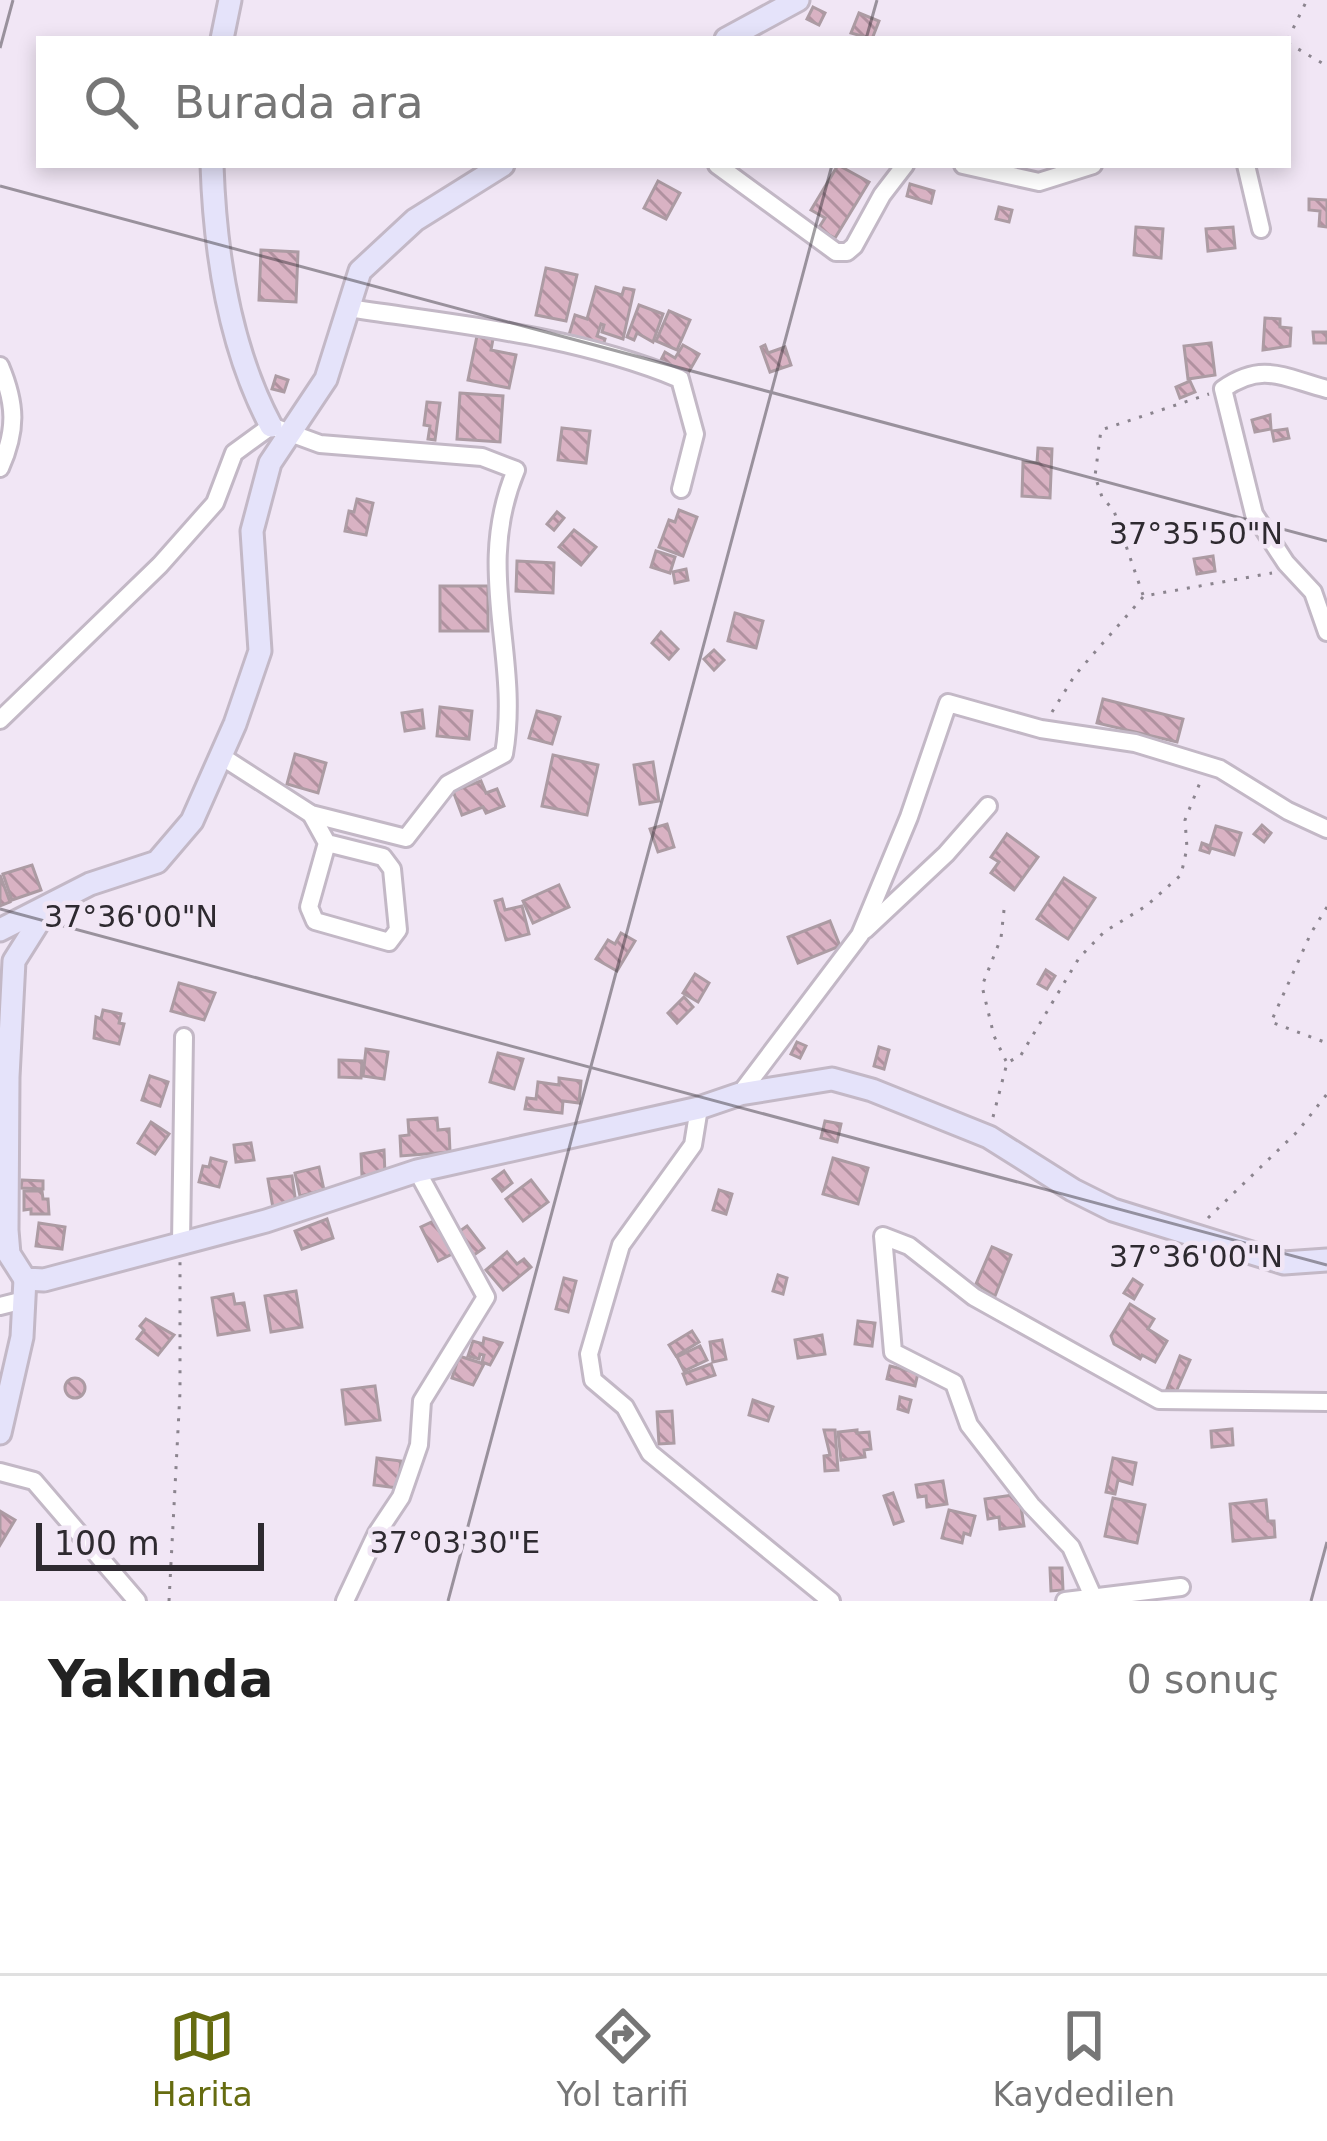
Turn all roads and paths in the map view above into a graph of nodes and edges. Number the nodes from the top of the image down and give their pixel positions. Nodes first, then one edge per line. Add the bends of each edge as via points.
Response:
1 (230, 0) edge
2 (798, 0) edge
3 (1306, 0) edge
4 (223, 36) edge
5 (732, 36) edge
6 (1290, 36) edge
7 (1291, 43) edge
8 (1327, 66) edge
9 (212, 168) edge
10 (498, 168) edge
11 (721, 168) edge
12 (903, 168) edge
13 (976, 168) edge
14 (1083, 168) edge
15 (1247, 168) edge
16 (1261, 229) dead end
17 (348, 308) junction
18 (0, 366) edge
19 (1223, 389) junction
20 (1327, 389) edge
21 (281, 429) junction
22 (0, 468) edge
23 (681, 489) dead end
24 (1292, 569) junction
25 (1144, 596) junction
26 (1327, 632) edge
27 (0, 720) edge
28 (1040, 729) junction
29 (220, 757) junction
30 (1207, 765) junction
31 (988, 806) dead end
32 (311, 814) junction
33 (1327, 829) edge
34 (327, 843) junction
35 (48, 907) junction
36 (1327, 907) edge
37 (1004, 910) dead end
38 (0, 930) edge
39 (860, 935) junction
40 (184, 1037) dead end
41 (1327, 1043) edge
42 (1007, 1063) junction
43 (740, 1094) junction
44 (1327, 1094) edge
45 (699, 1108) junction
46 (988, 1136) junction
47 (418, 1171) junction
48 (1191, 1234) junction
49 (181, 1244) junction
50 (1327, 1260) edge
51 (25, 1290) junction
52 (0, 1306) edge
53 (1327, 1403) edge
54 (0, 1433) edge
55 (0, 1472) edge
56 (1181, 1587) dead end
57 (1094, 1599) edge
58 (137, 1601) edge
59 (170, 1601) edge
60 (345, 1601) edge
61 (831, 1601) edge
62 (1065, 1601) edge

1 - 4 street
2 - 5 street
3 - 6 path
7 - 8 path
9 - 21 street via 238,353
10 - 17 street via 416,220 360,271
11 - 12 street via 836,252 854,246
13 - 14 street via 1039,182
15 - 16 street
17 - 21 street via 326,379
17 - 23 street via 531,334 626,356 680,379 695,434
18 - 22 street via 14,398 14,438
19 - 20 street via 1258,371
19 - 24 street via 1254,514
19 - 25 path via 1101,430 1095,476
21 - 27 street via 234,453 215,503 160,566
21 - 29 street via 252,531 260,651
21 - 32 street via 320,444 482,457 516,470 502,502 494,566 510,716 504,754 448,784 406,838
24 - 25 path
24 - 26 street via 1313,592
25 - 28 path
28 - 30 street via 1135,743
28 - 39 street via 948,703
29 - 32 street
29 - 35 street via 192,821 157,862
30 - 33 street
30 - 42 path via 1185,820 1181,875 1079,958 1021,1055
31 - 39 street
32 - 34 street
34 - 34 street via 309,907 315,921 388,942 398,930 392,869 383,856
35 - 38 street
35 - 51 street via 14,961 7,1230
36 - 41 path via 1271,1022
37 - 42 path via 982,986
39 - 43 street
40 - 49 street
42 - 46 path
43 - 45 street
43 - 46 street via 832,1079
44 - 48 path
45 - 47 street
45 - 61 street via 693,1144 621,1245 589,1354 593,1380 625,1407 650,1453
46 - 48 street via 1113,1210
47 - 49 street
47 - 60 street via 487,1298 422,1401 419,1445 401,1497
48 - 50 street via 1284,1263
49 - 51 street
49 - 59 path
51 - 52 street
51 - 54 street
53 - 57 street via 1160,1400 974,1297 909,1246 883,1236 893,1352 954,1383 969,1425 1071,1547
55 - 58 street via 34,1481
56 - 57 street
57 - 62 street

